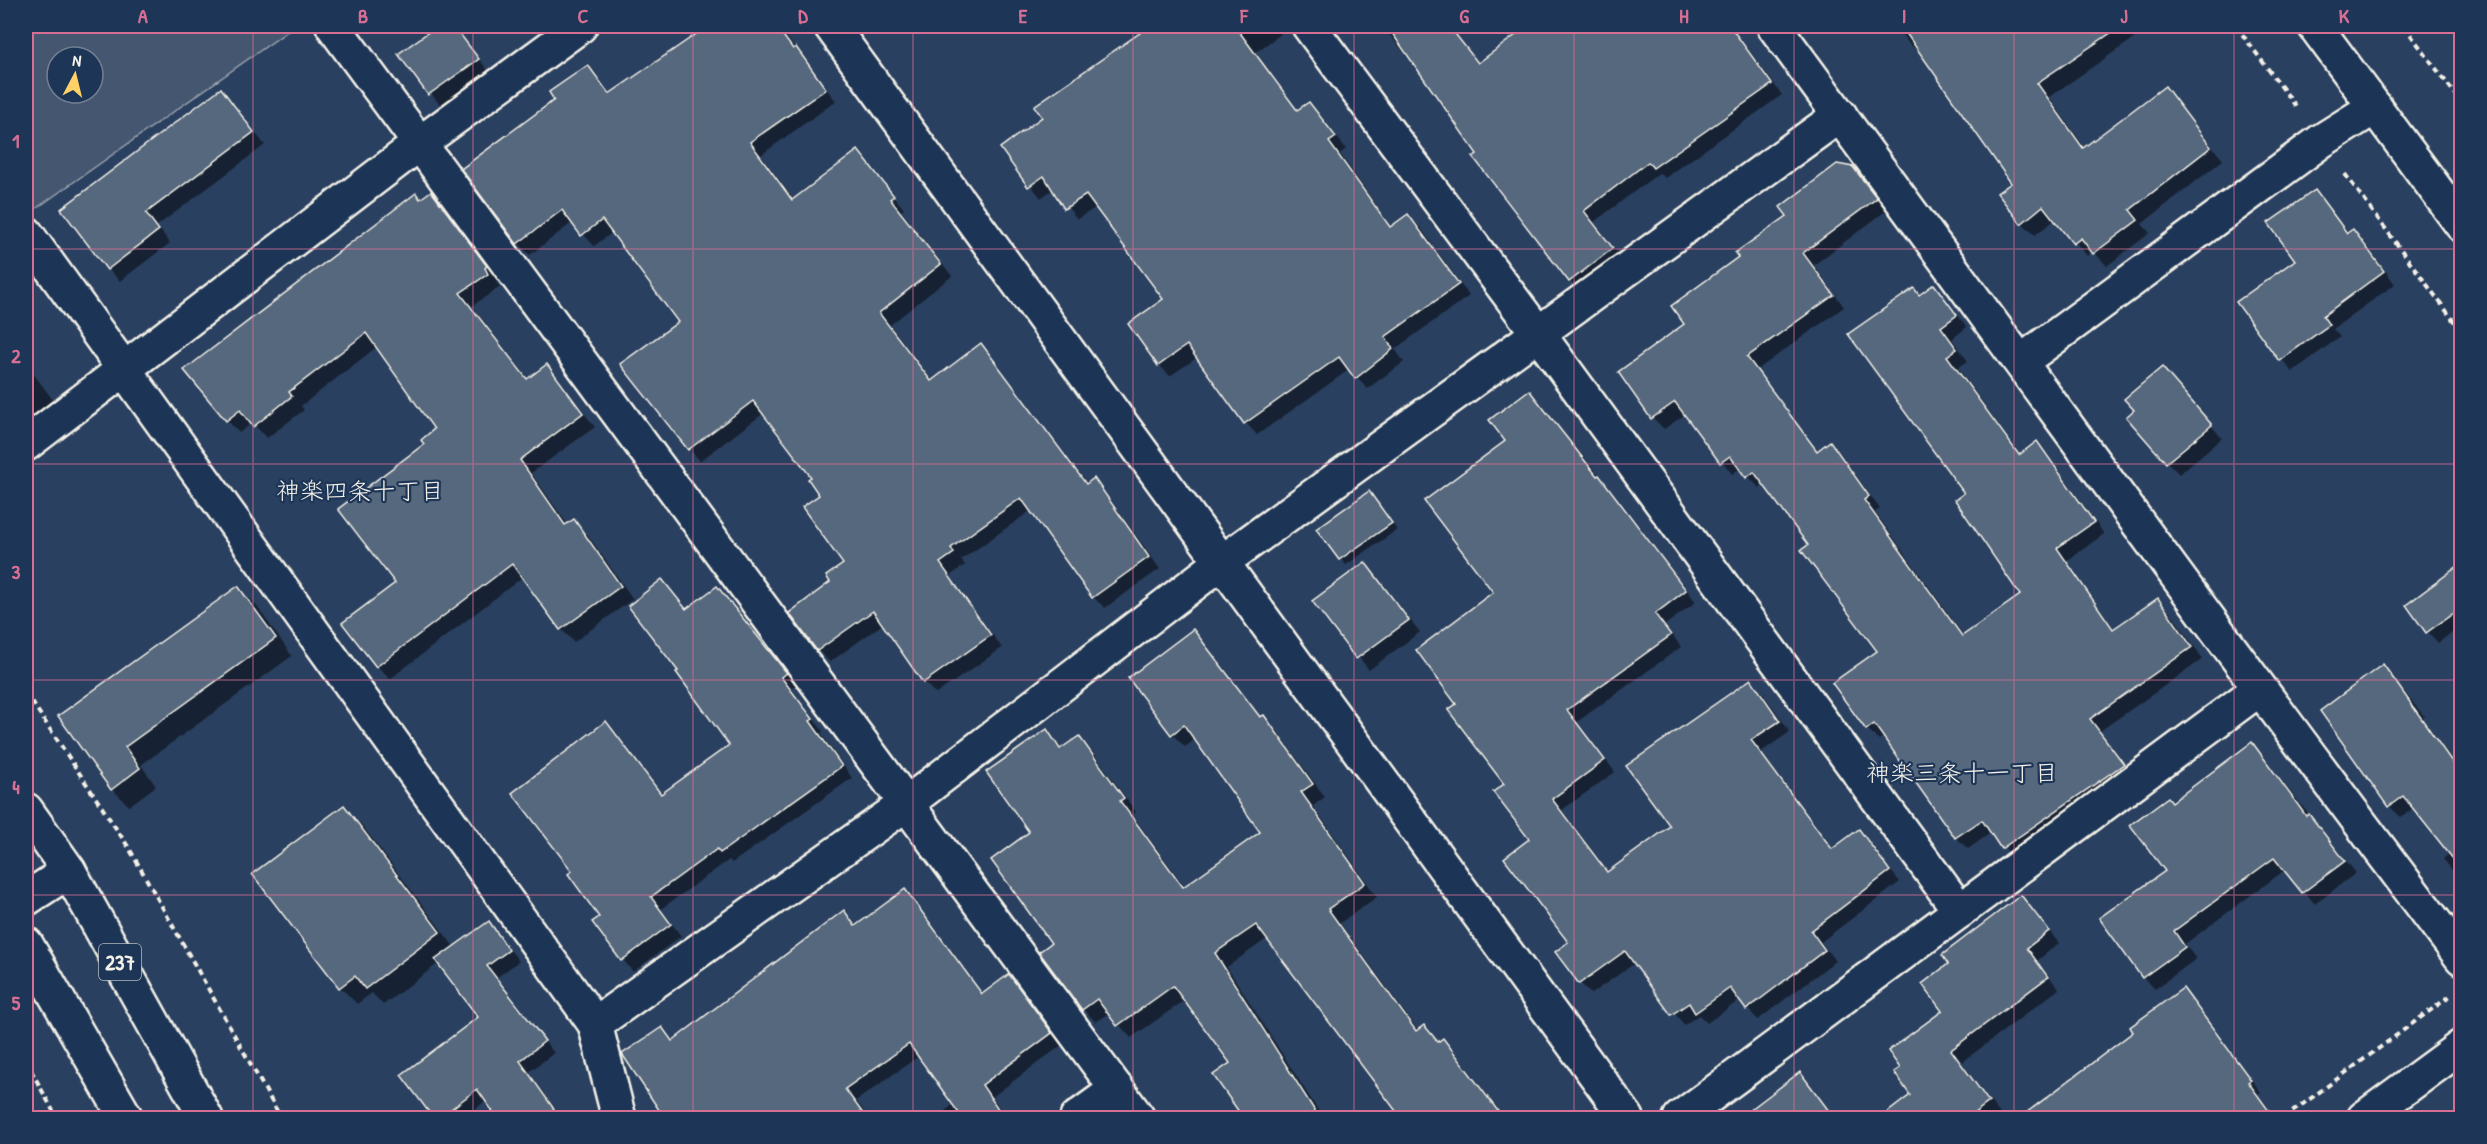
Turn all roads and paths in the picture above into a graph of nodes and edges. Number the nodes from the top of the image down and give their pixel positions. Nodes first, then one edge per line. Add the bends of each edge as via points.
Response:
1 (333, 26) edge
2 (580, 26) edge
3 (831, 26) edge
4 (1309, 26) edge
5 (1774, 26) edge
6 (2236, 26) edge
7 (2315, 26) edge
8 (2404, 26) edge
9 (2462, 103) edge
10 (2375, 107) junction
11 (1840, 115) junction
12 (2321, 141) junction
13 (419, 144) junction
14 (2462, 225) edge
15 (26, 233) edge
16 (1538, 332) junction
17 (2462, 333) edge
18 (2022, 361) junction
19 (124, 371) junction
20 (26, 444) edge
21 (1222, 562) junction
22 (2258, 690) junction
23 (26, 693) edge
24 (906, 804) junction
25 (26, 810) edge
26 (69, 870) junction
27 (26, 899) edge
28 (1960, 912) junction
29 (26, 944) edge
30 (2462, 958) edge
31 (2452, 994) dead end
32 (595, 1024) junction
33 (2462, 1046) edge
34 (26, 1061) edge
35 (1117, 1089) junction
36 (2462, 1108) edge
37 (57, 1119) edge
38 (126, 1119) edge
39 (206, 1119) edge
40 (282, 1119) edge
41 (619, 1119) edge
42 (1077, 1119) edge
43 (1138, 1119) edge
44 (1627, 1119) edge
45 (1680, 1119) edge
46 (2284, 1119) edge
47 (2364, 1119) edge
48 (2448, 1119) edge

1 - 13 main road
2 - 13 main road
3 - 21 main road
4 - 16 main road
5 - 11 main road
6 - 12 path
7 - 10 main road
8 - 9 path
10 - 12 main road
10 - 14 main road
11 - 16 main road
11 - 18 main road
12 - 17 path
12 - 18 main road
13 - 19 main road
13 - 24 main road
15 - 19 main road
16 - 21 main road
16 - 28 main road
18 - 22 main road
19 - 20 main road
19 - 32 main road
21 - 24 main road
21 - 44 main road
22 - 28 main road
22 - 30 main road
23 - 40 path via 129,848
24 - 32 main road
24 - 35 main road
25 - 26 main road, 237
26 - 27 main road
26 - 39 main road, 237
28 - 45 main road
29 - 38 main road
31 - 46 path
32 - 41 main road
33 - 47 main road
34 - 37 path
35 - 42 main road
35 - 43 main road
36 - 48 path

